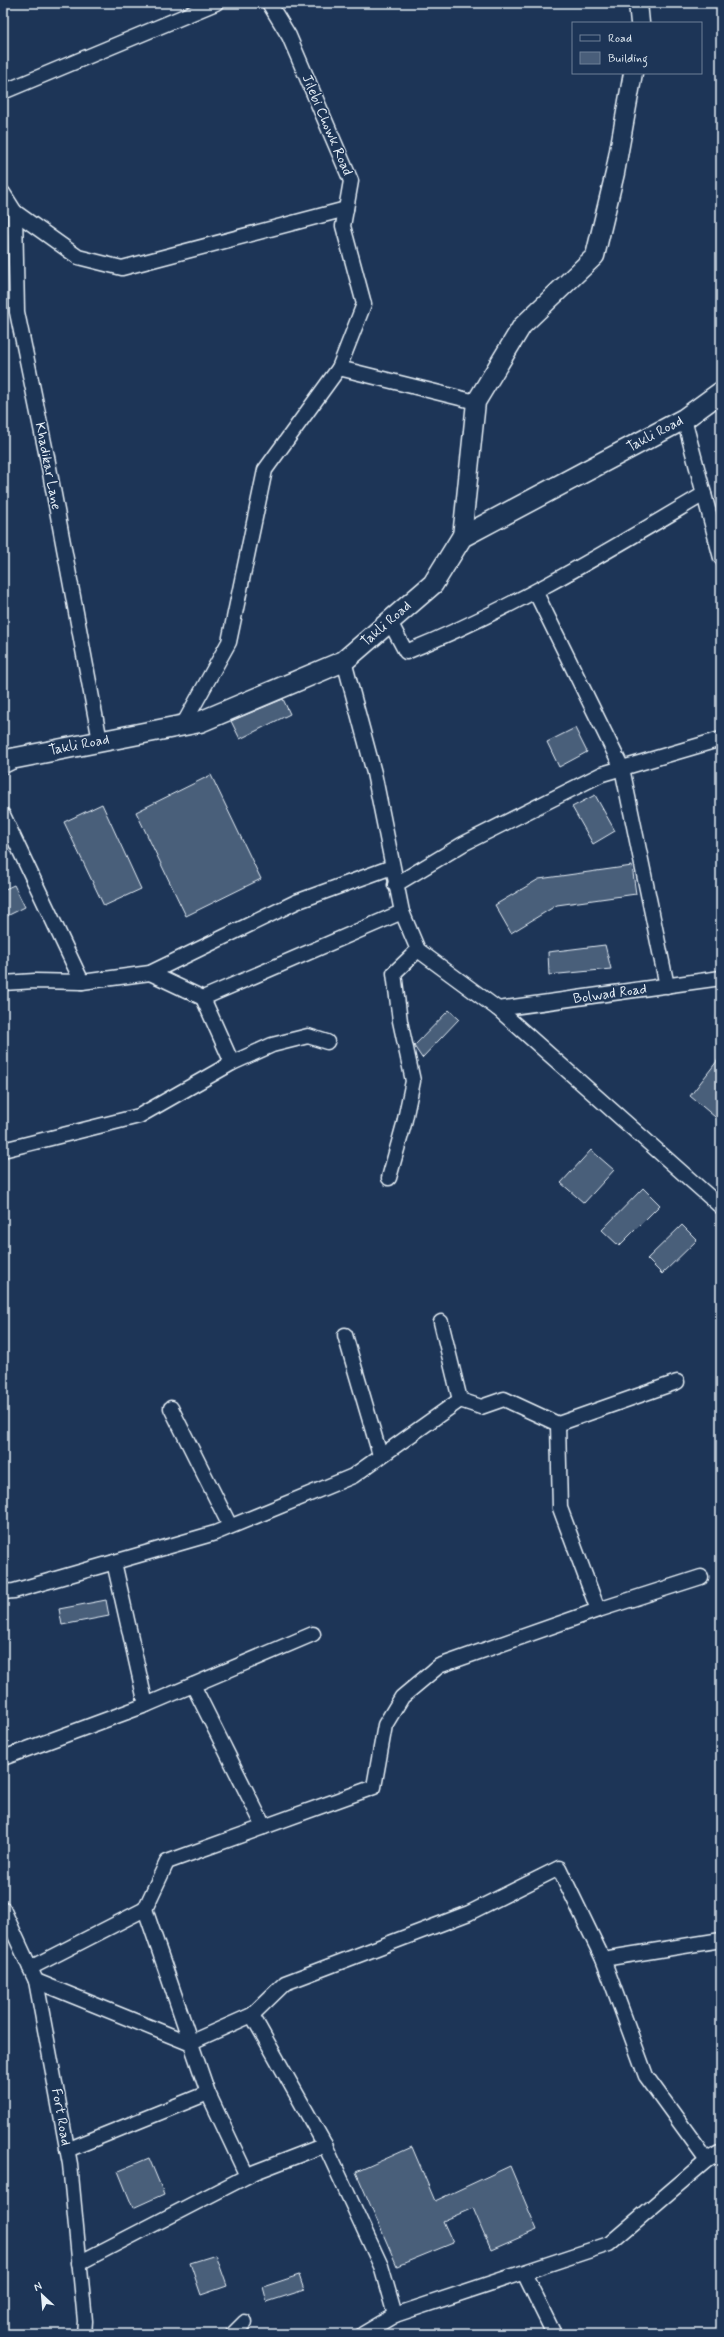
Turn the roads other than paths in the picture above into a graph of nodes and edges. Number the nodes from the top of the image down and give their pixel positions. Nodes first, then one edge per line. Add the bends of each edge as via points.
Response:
1 (216, 3) edge
2 (269, 3) edge
3 (638, 3) edge
4 (640, 22) edge
5 (633, 74) edge
6 (3, 92) edge
7 (3, 193) edge
8 (346, 209) junction
9 (14, 212) junction
10 (339, 368) junction
11 (721, 392) edge
12 (476, 402) junction
13 (684, 419) junction
14 (704, 494) junction
15 (462, 536) junction
16 (721, 558) edge
17 (536, 593) junction
18 (390, 622) junction
19 (344, 661) junction
20 (183, 725) junction
21 (721, 739) edge
22 (100, 741) junction
23 (3, 763) edge
24 (622, 768) junction
25 (3, 815) edge
26 (392, 867) junction
27 (395, 886) junction
28 (402, 912) junction
29 (418, 950) junction
30 (150, 972) junction
31 (721, 978) edge
32 (82, 982) junction
33 (3, 983) edge
34 (667, 986) junction
35 (203, 998) junction
36 (498, 1009) junction
37 (327, 1042) dead end
38 (232, 1063) junction
39 (3, 1150) edge
40 (389, 1178) dead end
41 (721, 1207) edge
42 (441, 1322) dead end
43 (345, 1335) dead end
44 (677, 1382) dead end
45 (460, 1400) junction
46 (171, 1408) dead end
47 (558, 1424) junction
48 (380, 1455) junction
49 (230, 1526) junction
50 (114, 1562) junction
51 (701, 1577) dead end
52 (3, 1592) edge
53 (598, 1610) junction
54 (313, 1634) dead end
55 (193, 1685) junction
56 (146, 1705) junction
57 (3, 1758) edge
58 (264, 1827) junction
59 (3, 1909) edge
60 (144, 1909) junction
61 (721, 1940) edge
62 (603, 1959) junction
63 (30, 1968) junction
64 (36, 1981) junction
65 (252, 2014) junction
66 (189, 2043) junction
67 (208, 2093) junction
68 (325, 2145) junction
69 (67, 2150) junction
70 (721, 2152) edge
71 (707, 2160) junction
72 (247, 2176) junction
73 (79, 2263) junction
74 (524, 2273) junction
75 (395, 2315) junction
76 (246, 2322) dead end
77 (84, 2334) edge
78 (233, 2334) edge
79 (363, 2334) edge
80 (554, 2334) edge

1 - 6 street
2 - 8 street, Jilebi Chowk Road via 289,36 351,181
3 - 4 street
5 - 12 street via 615,173 595,256 522,326
7 - 9 street, Khadikar Lane
8 - 9 street via 122,268 78,257
8 - 10 street, Jilebi Chowk Road via 343,226 364,304
9 - 22 street, Khadikar Lane via 16,312 47,457
10 - 12 street
10 - 20 street, Jilebi Chowk Road via 265,470 229,642
11 - 13 main road, Takli Road
12 - 15 street
13 - 14 street
13 - 15 main road, Takli Road
14 - 16 street
14 - 17 street
15 - 18 main road, Takli Road via 433,584
17 - 18 street via 453,633 406,652
17 - 24 street
18 - 19 main road, Takli Road
19 - 20 main road, Takli Road via 200,722
19 - 26 street via 374,773
20 - 22 main road, Takli Road
21 - 24 street
22 - 23 main road, Takli Road via 11,758
24 - 27 street via 602,774 483,834
24 - 34 street
25 - 32 street
26 - 27 street
26 - 30 street via 296,902
27 - 28 street
28 - 29 street
28 - 35 street
29 - 36 street
29 - 40 street via 394,973 400,1021 413,1081
30 - 32 street
30 - 35 street
31 - 34 street, Bolwad Road
32 - 33 street
34 - 36 street, Bolwad Road
35 - 38 street
36 - 41 street
37 - 38 street via 308,1036 272,1045
38 - 39 street via 139,1116
42 - 45 street
43 - 48 street
44 - 47 street
45 - 47 street via 481,1407 504,1399
45 - 48 street
46 - 49 street
47 - 53 street via 560,1508
48 - 49 street via 353,1476
49 - 50 street
50 - 52 street
50 - 56 street
51 - 53 street
53 - 58 street via 439,1666 402,1697 385,1725 374,1787
54 - 55 street
55 - 56 street
55 - 58 street
56 - 57 street
58 - 60 street via 167,1862
59 - 63 street, Fort Road
60 - 63 street
60 - 66 street
61 - 62 street
62 - 65 street via 559,1868 469,1913 285,1983
62 - 71 street via 646,2076
63 - 64 street, Fort Road
64 - 66 street
64 - 69 street, Fort Road
65 - 66 street
65 - 68 street
66 - 67 street
67 - 69 street
67 - 72 street
68 - 72 street
68 - 75 street via 382,2266
69 - 73 street, Fort Road
70 - 71 street
71 - 74 street via 609,2244
72 - 73 street
73 - 77 street, Fort Road
74 - 75 street
74 - 80 street
75 - 79 street
76 - 78 street

